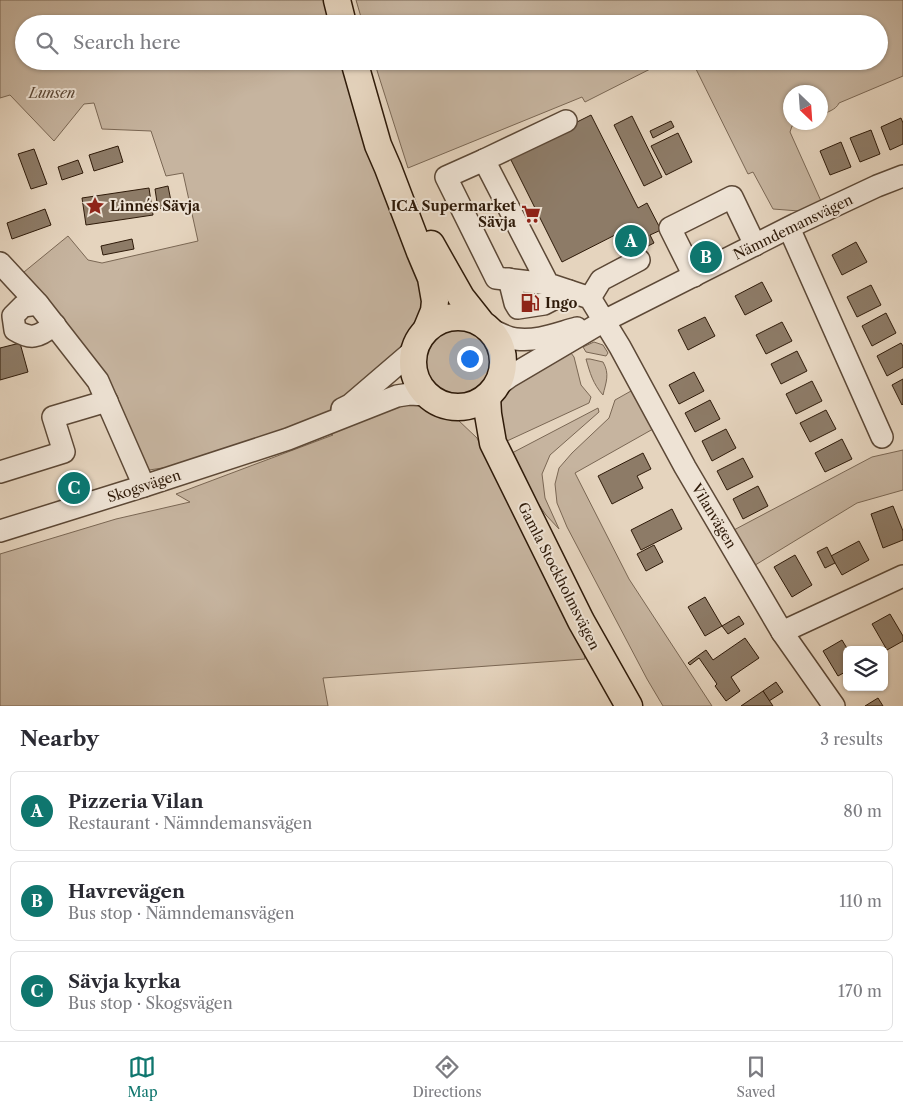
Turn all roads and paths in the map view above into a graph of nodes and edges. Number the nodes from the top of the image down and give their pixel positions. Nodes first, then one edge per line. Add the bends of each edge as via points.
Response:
1 (336, 0) edge
2 (340, 15) edge
3 (357, 70) edge
4 (566, 121) dead end
5 (484, 160) junction
6 (388, 168) junction
7 (903, 176) edge
8 (789, 228) junction
9 (755, 245) junction
10 (639, 260) dead end
11 (0, 263) edge
12 (694, 276) junction
13 (509, 279) junction
14 (548, 284) junction
15 (569, 291) junction
16 (590, 298) junction
17 (38, 304) junction
18 (604, 321) junction
19 (55, 325) junction
20 (485, 325) junction
21 (427, 328) junction
22 (413, 351) junction
23 (492, 391) junction
24 (426, 395) junction
25 (106, 401) junction
26 (450, 407) junction
27 (882, 437) dead end
28 (288, 439) junction
29 (493, 443) junction
30 (0, 472) edge
31 (144, 486) junction
32 (0, 531) edge
33 (903, 576) edge
34 (782, 632) junction
35 (629, 706) edge
36 (834, 706) edge

1 - 2 main road
3 - 6 main road
4 - 5 street
5 - 13 street via 446,178 496,278
5 - 14 street
6 - 20 main road via 461,297
6 - 21 main road via 432,284 434,311
7 - 8 street, Nämndemansvägen
8 - 9 street, Nämndemansvägen
8 - 27 street
9 - 12 street, Nämndemansvägen
9 - 12 street via 732,197 670,228
10 - 16 street via 601,280
11 - 17 street
12 - 18 street, Nämndemansvägen
13 - 14 street
13 - 15 street via 518,308 544,304
14 - 15 street
15 - 16 street
16 - 18 street, Vilanvägen
17 - 19 street
17 - 19 street via 23,306 12,316 14,330 24,336 39,335
18 - 20 street, Nämndemansvägen via 535,340 514,339
18 - 23 street, Nämndemansvägen via 509,377
18 - 34 street, Vilanvägen
19 - 25 street via 98,380
20 - 21 main road via 463,316 446,318
20 - 23 main road via 500,344 504,359 502,374
21 - 22 main road
22 - 24 main road via 413,372
22 - 28 street, Skogsvägen via 350,405
23 - 26 main road via 475,405
23 - 29 main road, Gamla Stockholmsvägen via 488,414
24 - 26 main road
24 - 28 street, Skogsvägen via 397,396
25 - 30 street via 53,417 64,452
25 - 31 street
26 - 29 main road, Gamla Stockholmsvägen
28 - 31 street, Skogsvägen
29 - 35 main road, Gamla Stockholmsvägen via 581,621
31 - 32 street, Skogsvägen
33 - 34 street
34 - 36 street, Vilanvägen

